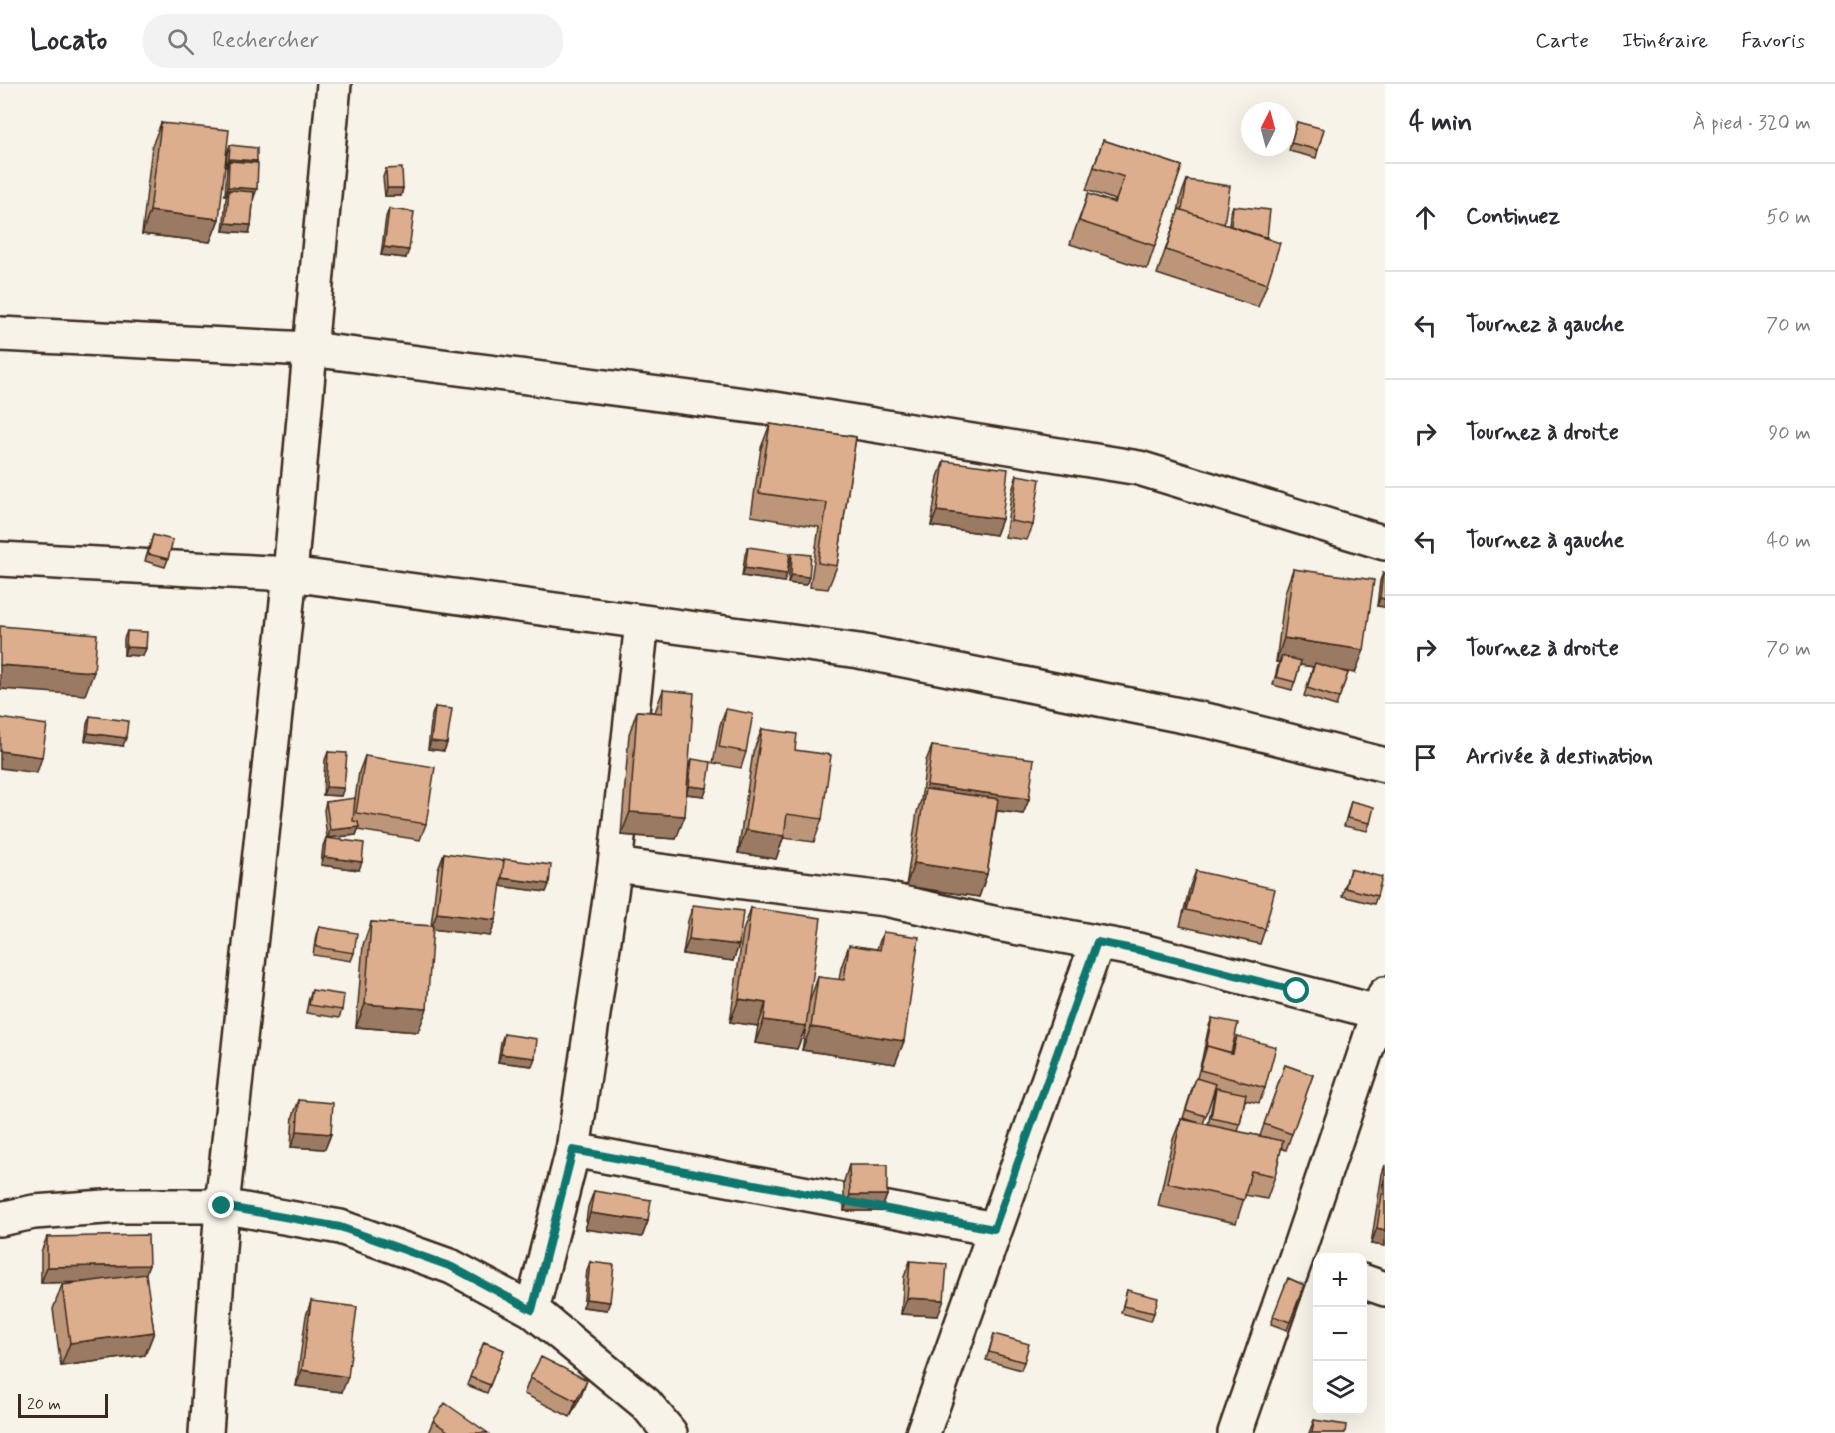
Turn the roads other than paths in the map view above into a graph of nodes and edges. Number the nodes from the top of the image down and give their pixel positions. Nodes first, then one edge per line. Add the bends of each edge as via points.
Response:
1 (334, 84) edge
2 (0, 334) edge
3 (310, 349) junction
4 (1385, 543) edge
5 (0, 559) edge
6 (290, 574) junction
7 (642, 622) junction
8 (1385, 765) edge
9 (615, 865) junction
10 (1097, 942) junction
11 (1383, 1006) edge
12 (573, 1150) junction
13 (222, 1206) junction
14 (0, 1219) edge
15 (994, 1229) junction
16 (1307, 1262) edge
17 (1367, 1283) edge
18 (1385, 1288) edge
19 (532, 1310) junction
20 (206, 1433) edge
21 (670, 1433) edge
22 (923, 1433) edge
23 (1235, 1433) edge

1 - 3 street
2 - 3 street
3 - 4 street via 775,409 1139,468
3 - 6 street
5 - 6 street
6 - 7 street
6 - 13 street
7 - 8 street via 859,651 1214,722
7 - 9 street
9 - 10 street via 885,898
9 - 12 street
10 - 11 street
10 - 15 street
11 - 16 street
12 - 15 street
12 - 19 street
13 - 14 street via 119,1206 34,1212
13 - 19 street via 340,1227 452,1267
13 - 20 street
15 - 22 street
16 - 23 street
17 - 18 street
19 - 21 street via 646,1404

